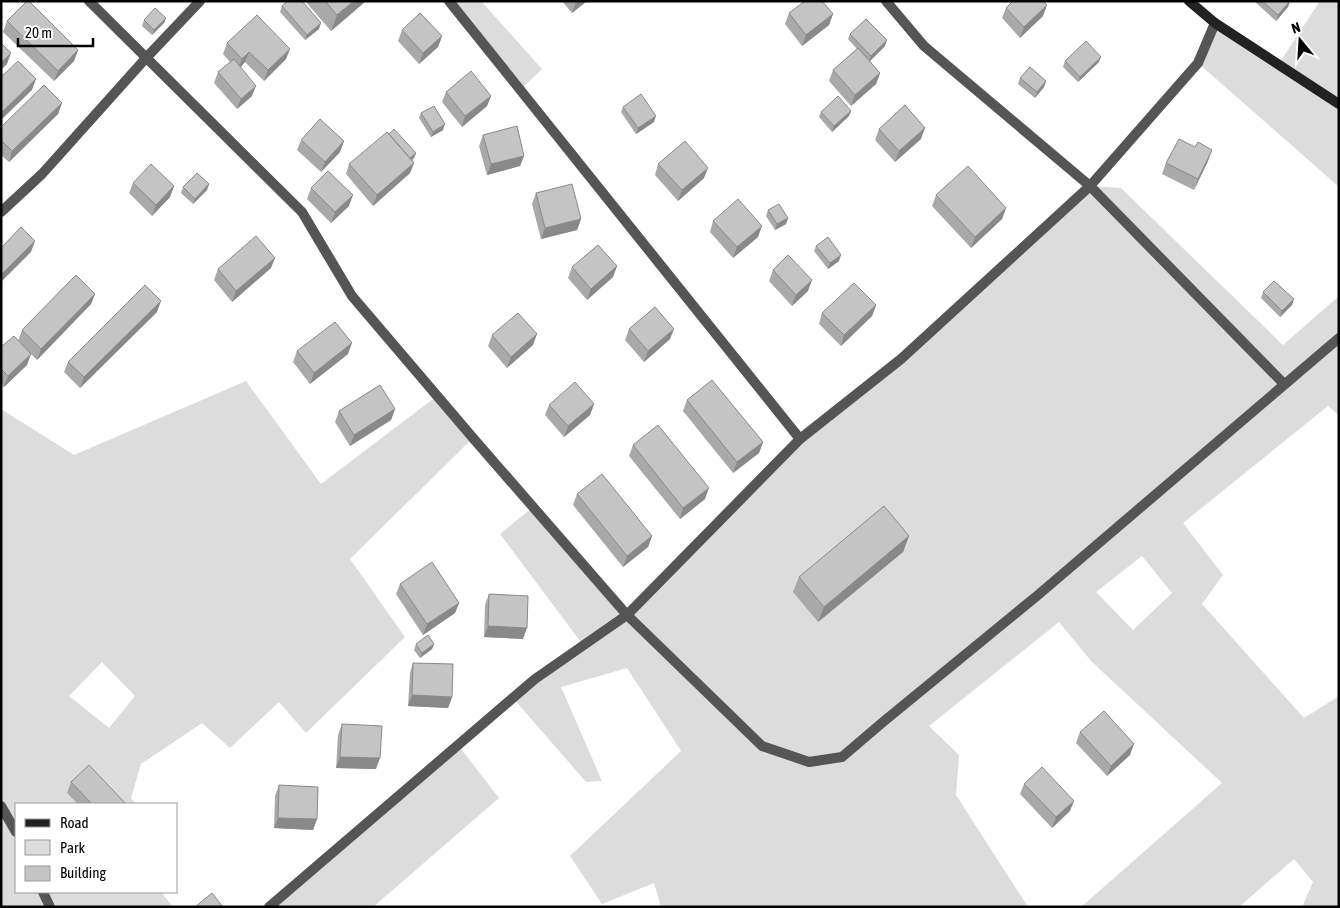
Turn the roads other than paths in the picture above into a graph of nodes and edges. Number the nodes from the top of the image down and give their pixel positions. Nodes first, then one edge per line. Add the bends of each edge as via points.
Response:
1 (89, 1) edge
2 (200, 1) edge
3 (449, 1) edge
4 (886, 1) edge
5 (1189, 1) edge
6 (1215, 23) junction
7 (146, 58) junction
8 (1339, 104) edge
9 (1090, 186) junction
10 (1, 212) edge
11 (1339, 338) edge
12 (1284, 384) junction
13 (800, 440) junction
14 (627, 615) junction
15 (1, 806) edge
16 (15, 830) edge
17 (43, 893) edge
18 (50, 907) edge
19 (269, 907) edge

1 - 7 street
2 - 7 street
3 - 13 street
4 - 9 street via 924,46
5 - 6 main road
6 - 8 main road
6 - 9 street via 1198,63
7 - 10 street via 42,174
7 - 14 street via 302,212 352,296
9 - 12 street
9 - 13 street via 901,359
11 - 12 street
12 - 14 street via 1038,595 842,757 809,762 762,746
13 - 14 street
14 - 19 street via 535,680
15 - 16 street
17 - 18 street

